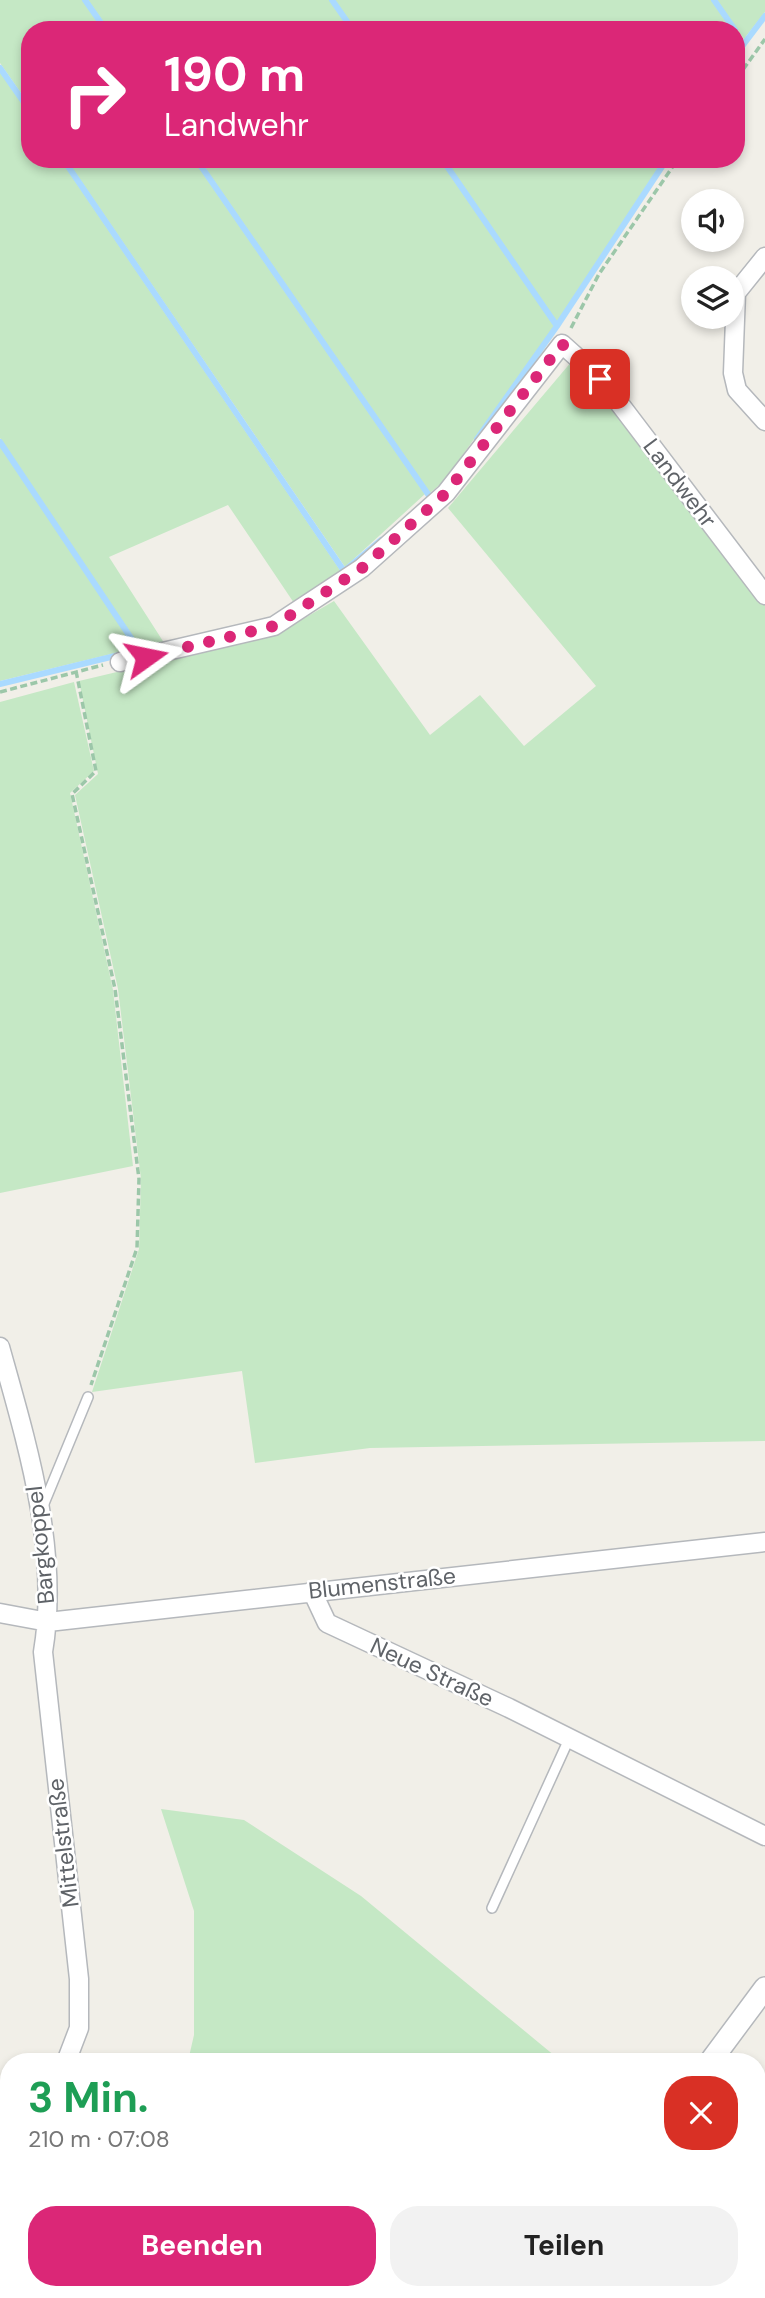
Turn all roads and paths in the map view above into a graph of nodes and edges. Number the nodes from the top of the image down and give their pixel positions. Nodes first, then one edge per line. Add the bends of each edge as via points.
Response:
1 (765, 39) edge
2 (745, 67) edge
3 (672, 168) edge
4 (765, 257) edge
5 (562, 344) junction
6 (765, 421) edge
7 (765, 595) edge
8 (120, 662) joint
9 (75, 671) junction
10 (0, 692) edge
11 (0, 1347) edge
12 (88, 1397) joint
13 (41, 1511) junction
14 (765, 1542) edge
15 (312, 1591) junction
16 (0, 1613) edge
17 (48, 1622) junction
18 (569, 1739) junction
19 (765, 1836) edge
20 (492, 1908) dead end
21 (765, 1988) edge
22 (69, 2053) edge
23 (717, 2053) edge

1 - 2 path
3 - 5 path via 599,274
4 - 6 street via 736,293 733,373 737,390
5 - 7 street, Landwehr via 600,379
5 - 8 street via 446,493 362,568 274,626
8 - 9 path
9 - 10 path
9 - 12 path via 96,771 72,794 115,989 139,1179 136,1248
11 - 13 street, Bargkoppel
12 - 13 lane
13 - 17 street, Bargkoppel
14 - 15 street, Blumenstraße
15 - 17 street, Blumenstraße
15 - 18 street, Neue Straße via 327,1623
16 - 17 street, Blumenstraße
17 - 22 street, Mittelstraße via 45,1664 79,1991 79,2028
18 - 19 street, Neue Straße
18 - 20 lane
21 - 23 street

